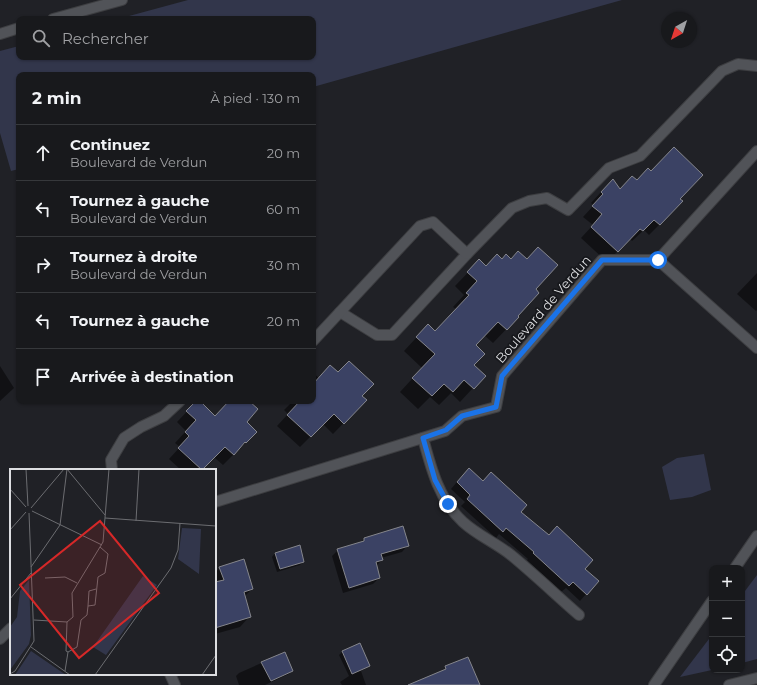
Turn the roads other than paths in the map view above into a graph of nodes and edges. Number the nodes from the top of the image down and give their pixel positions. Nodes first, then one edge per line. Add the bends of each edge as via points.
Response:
1 (122, 0) edge
2 (64, 16) edge
3 (16, 29) edge
4 (0, 34) edge
5 (757, 66) edge
6 (757, 151) edge
7 (467, 254) junction
8 (658, 260) junction
9 (340, 312) junction
10 (316, 338) edge
11 (757, 348) edge
12 (177, 404) edge
13 (423, 438) junction
14 (112, 469) edge
15 (216, 502) edge
16 (757, 536) edge
17 (737, 565) edge
18 (709, 605) edge
19 (580, 615) dead end
20 (10, 629) edge
21 (0, 639) edge
22 (170, 675) edge
23 (757, 678) edge
24 (175, 685) edge
25 (654, 685) edge
26 (729, 685) edge

1 - 2 street
3 - 4 street
5 - 7 street via 738,64 722,71 640,156 609,168 568,210 547,198 529,201 512,208
6 - 8 street
7 - 9 street via 392,335 377,335
7 - 9 street via 433,222 420,226
8 - 11 street
8 - 13 street, Boulevard de Verdun via 602,260 502,376 496,407 462,416 446,430
9 - 10 street
12 - 14 street via 164,416 124,438 111,460
13 - 15 street, Boulevard de Verdun
13 - 19 street via 435,480 448,504 463,522 508,552
16 - 17 street
18 - 25 street
20 - 21 street
22 - 24 street
23 - 26 street

